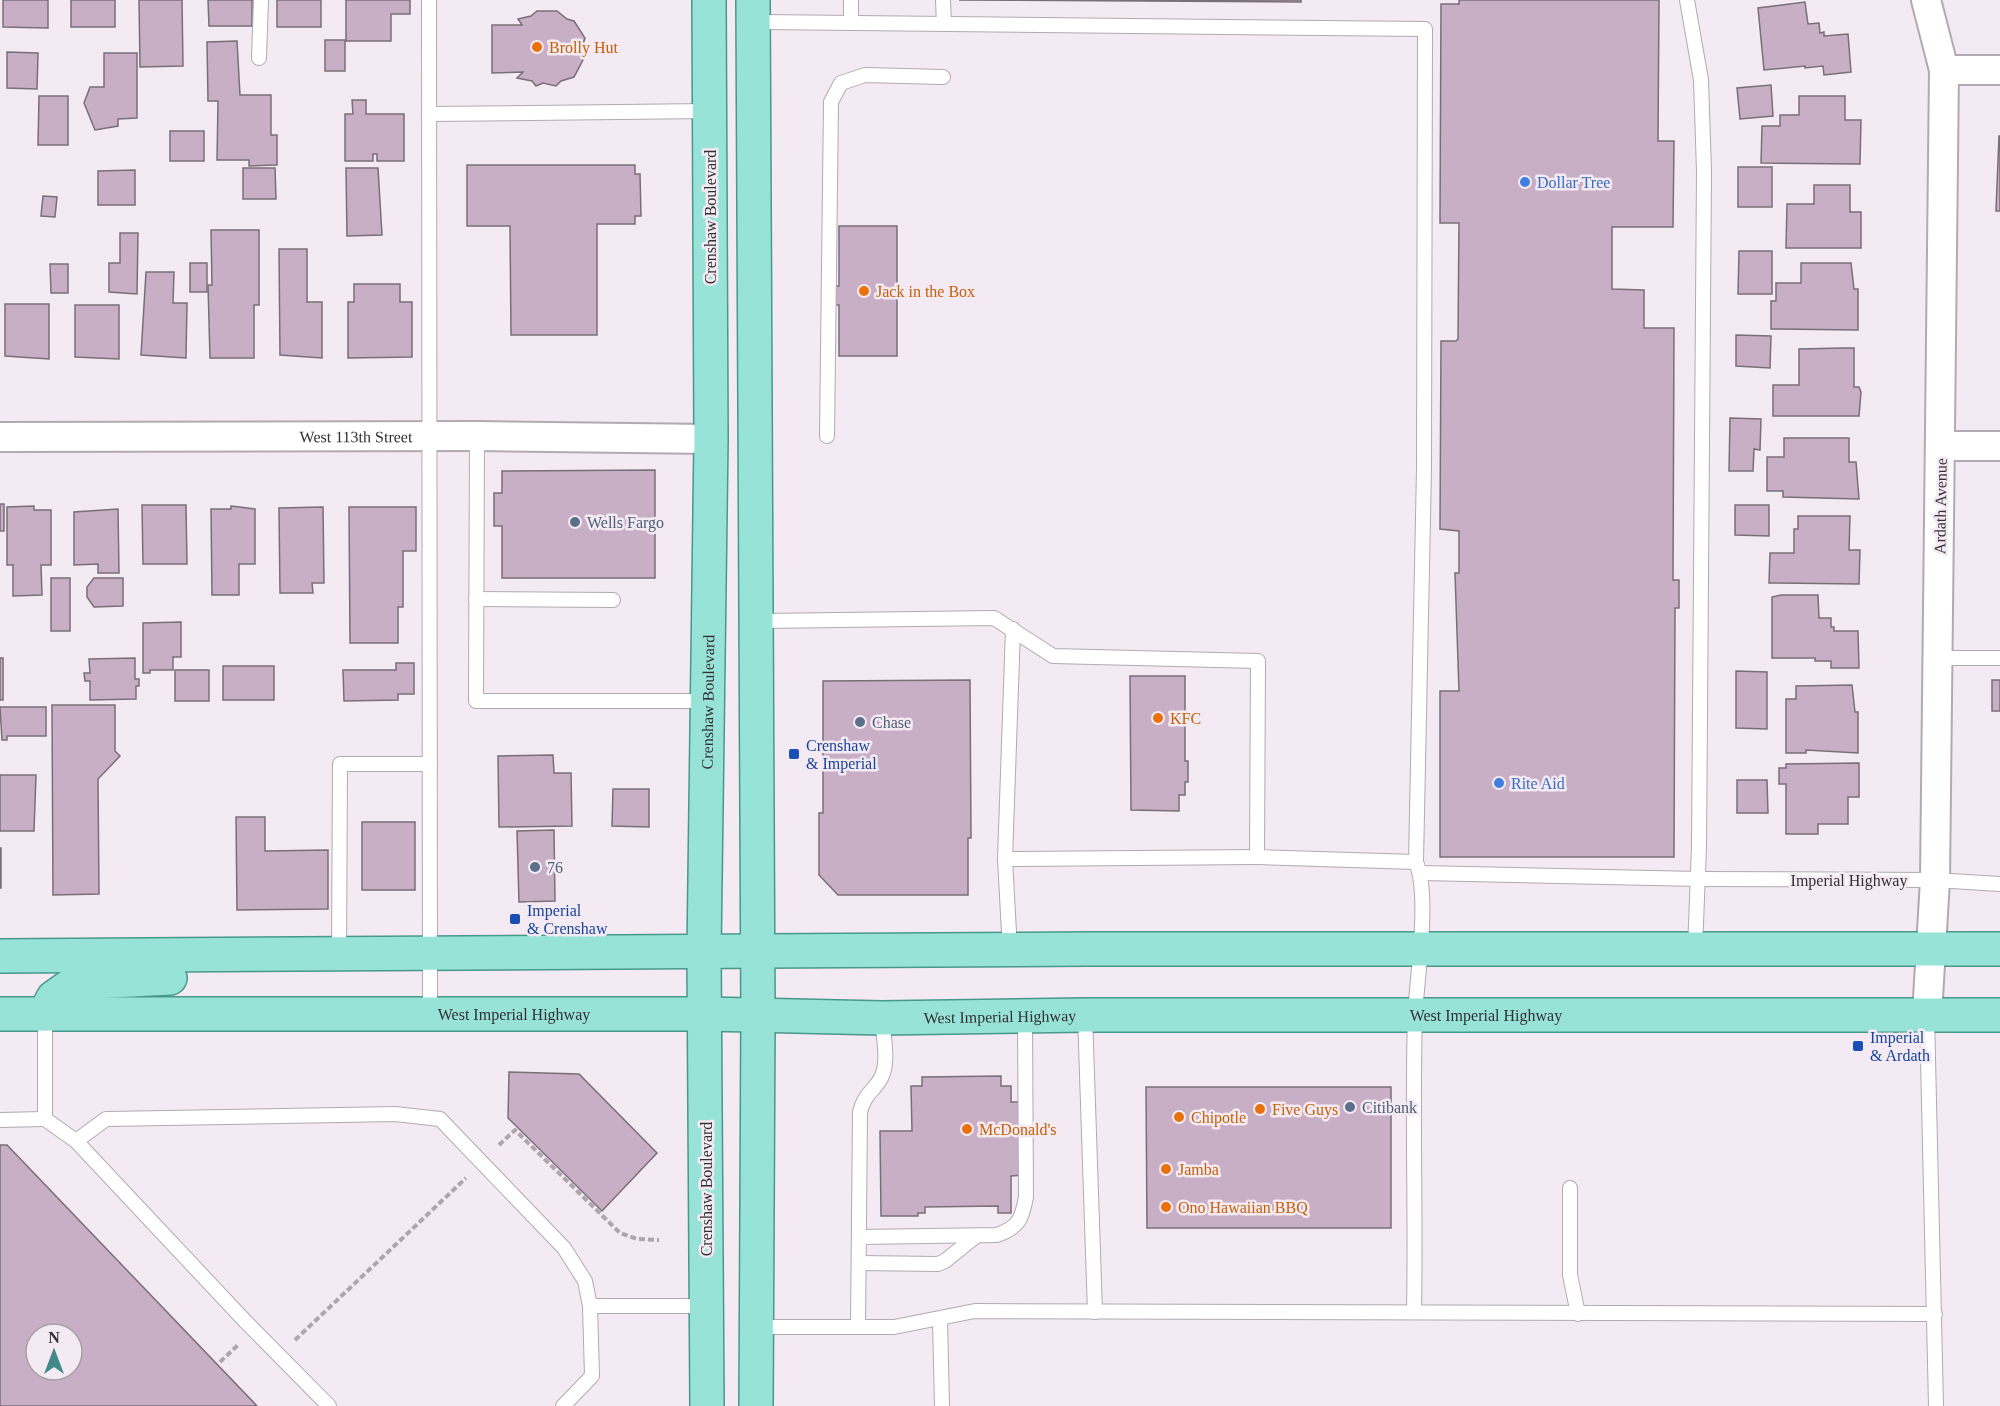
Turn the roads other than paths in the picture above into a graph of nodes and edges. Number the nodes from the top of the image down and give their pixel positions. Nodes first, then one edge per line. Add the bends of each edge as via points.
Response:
1 (261, 0) edge
2 (429, 0) edge
3 (709, 0) edge
4 (851, 0) edge
5 (943, 0) edge
6 (1687, 0) edge
7 (1926, 0) edge
8 (753, 11) edge
9 (851, 23) junction
10 (944, 24) junction
11 (259, 58) dead end
12 (1944, 70) junction
13 (2000, 70) edge
14 (943, 77) dead end
15 (710, 111) junction
16 (429, 114) junction
17 (711, 170) junction
18 (430, 436) junction
19 (477, 436) junction
20 (827, 436) dead end
21 (0, 437) edge
22 (756, 438) junction
23 (711, 440) junction
24 (1941, 446) junction
25 (2000, 446) edge
26 (476, 599) junction
27 (612, 600) dead end
28 (757, 621) junction
29 (1013, 629) junction
30 (1938, 658) junction
31 (2000, 658) edge
32 (707, 701) junction
33 (430, 764) junction
34 (1257, 857) junction
35 (1005, 859) junction
36 (1419, 867) junction
37 (1699, 879) junction
38 (1935, 880) junction
39 (2000, 884) edge
40 (1420, 949) junction
41 (1695, 949) junction
42 (1932, 949) junction
43 (2000, 949) edge
44 (1011, 951) junction
45 (704, 952) junction
46 (758, 952) junction
47 (284, 955) junction
48 (339, 955) junction
49 (430, 955) junction
50 (0, 956) edge
51 (0, 1014) edge
52 (45, 1014) junction
53 (430, 1014) junction
54 (705, 1014) junction
55 (758, 1015) junction
56 (1085, 1015) junction
57 (1415, 1015) junction
58 (1927, 1015) junction
59 (2000, 1015) edge
60 (1025, 1016) junction
61 (882, 1018) junction
62 (45, 1119) junction
63 (0, 1120) edge
64 (76, 1141) junction
65 (1570, 1188) dead end
66 (976, 1236) junction
67 (859, 1237) junction
68 (859, 1263) junction
69 (590, 1306) junction
70 (707, 1306) junction
71 (1414, 1311) junction
72 (1095, 1312) junction
73 (1578, 1314) junction
74 (1935, 1314) junction
75 (940, 1319) junction
76 (858, 1326) junction
77 (757, 1328) junction
78 (329, 1406) edge
79 (563, 1406) edge
80 (706, 1406) edge
81 (756, 1406) edge
82 (942, 1406) edge
83 (1935, 1406) edge

1 - 11 lane
2 - 16 lane
3 - 15 main road, Crenshaw Boulevard
4 - 9 lane
5 - 10 lane
6 - 37 lane via 1701,80 1704,171
7 - 12 street, Ardath Avenue
8 - 9 lane
8 - 22 main road
9 - 10 lane
10 - 36 lane via 1425,29
12 - 13 street
12 - 24 street, Ardath Avenue
14 - 20 lane via 865,75 841,84 831,102
15 - 16 lane
15 - 17 main road, Crenshaw Boulevard
16 - 18 lane
17 - 22 main road via 729,233 728,414
17 - 23 main road, Crenshaw Boulevard
18 - 19 street, West 113th Street
18 - 21 street, West 113th Street
18 - 33 lane
19 - 23 street, West 113th Street
19 - 26 lane
22 - 28 main road
23 - 32 main road, Crenshaw Boulevard
24 - 25 street
24 - 30 street, Ardath Avenue
26 - 27 lane
26 - 32 lane via 476,701
28 - 29 lane via 994,618
28 - 46 main road
29 - 34 lane via 1053,656 1258,661
29 - 35 lane
30 - 31 lane
30 - 38 street, Ardath Avenue
32 - 45 main road, Crenshaw Boulevard
33 - 48 lane via 340,764
33 - 49 lane
34 - 35 lane, Imperial Highway
34 - 36 lane, Imperial Highway
35 - 44 lane
36 - 37 lane, Imperial Highway
36 - 40 lane
37 - 38 lane, Imperial Highway
37 - 41 lane
38 - 39 lane, Imperial Highway
38 - 42 street, Ardath Avenue
40 - 41 main road
40 - 44 main road
40 - 57 lane
41 - 42 main road
42 - 43 main road
42 - 58 street, Ardath Avenue
44 - 46 main road
45 - 46 main road
45 - 49 main road
45 - 54 main road, Crenshaw Boulevard
46 - 55 main road
47 - 48 main road
47 - 50 main road
47 - 52 main road via 238,976 74,983 53,998
48 - 49 main road
49 - 53 lane
51 - 52 main road, West Imperial Highway
52 - 53 main road, West Imperial Highway
52 - 62 lane
53 - 54 main road, West Imperial Highway
54 - 55 main road, West Imperial Highway
54 - 70 main road, Crenshaw Boulevard
55 - 61 main road, West Imperial Highway
55 - 77 main road
56 - 57 main road, West Imperial Highway
56 - 60 main road, West Imperial Highway
56 - 72 lane
57 - 58 main road, West Imperial Highway
57 - 71 lane
58 - 59 main road, West Imperial Highway
58 - 74 lane
60 - 61 main road, West Imperial Highway
60 - 66 lane via 1026,1197 1022,1220 998,1235
61 - 67 lane via 885,1064 881,1077 863,1097 860,1112
62 - 63 lane
62 - 64 lane
64 - 69 lane via 106,1119 395,1114 440,1119 564,1248 585,1281
64 - 78 lane
65 - 73 lane via 1570,1275
66 - 67 lane
66 - 68 lane via 938,1264
67 - 68 lane
68 - 76 lane
69 - 70 lane
69 - 79 lane via 592,1376
70 - 80 main road, Crenshaw Boulevard
71 - 72 lane
71 - 73 lane
72 - 75 lane via 975,1311
73 - 74 lane
74 - 83 lane
75 - 76 lane via 894,1327
75 - 82 lane
76 - 77 lane
77 - 81 main road

